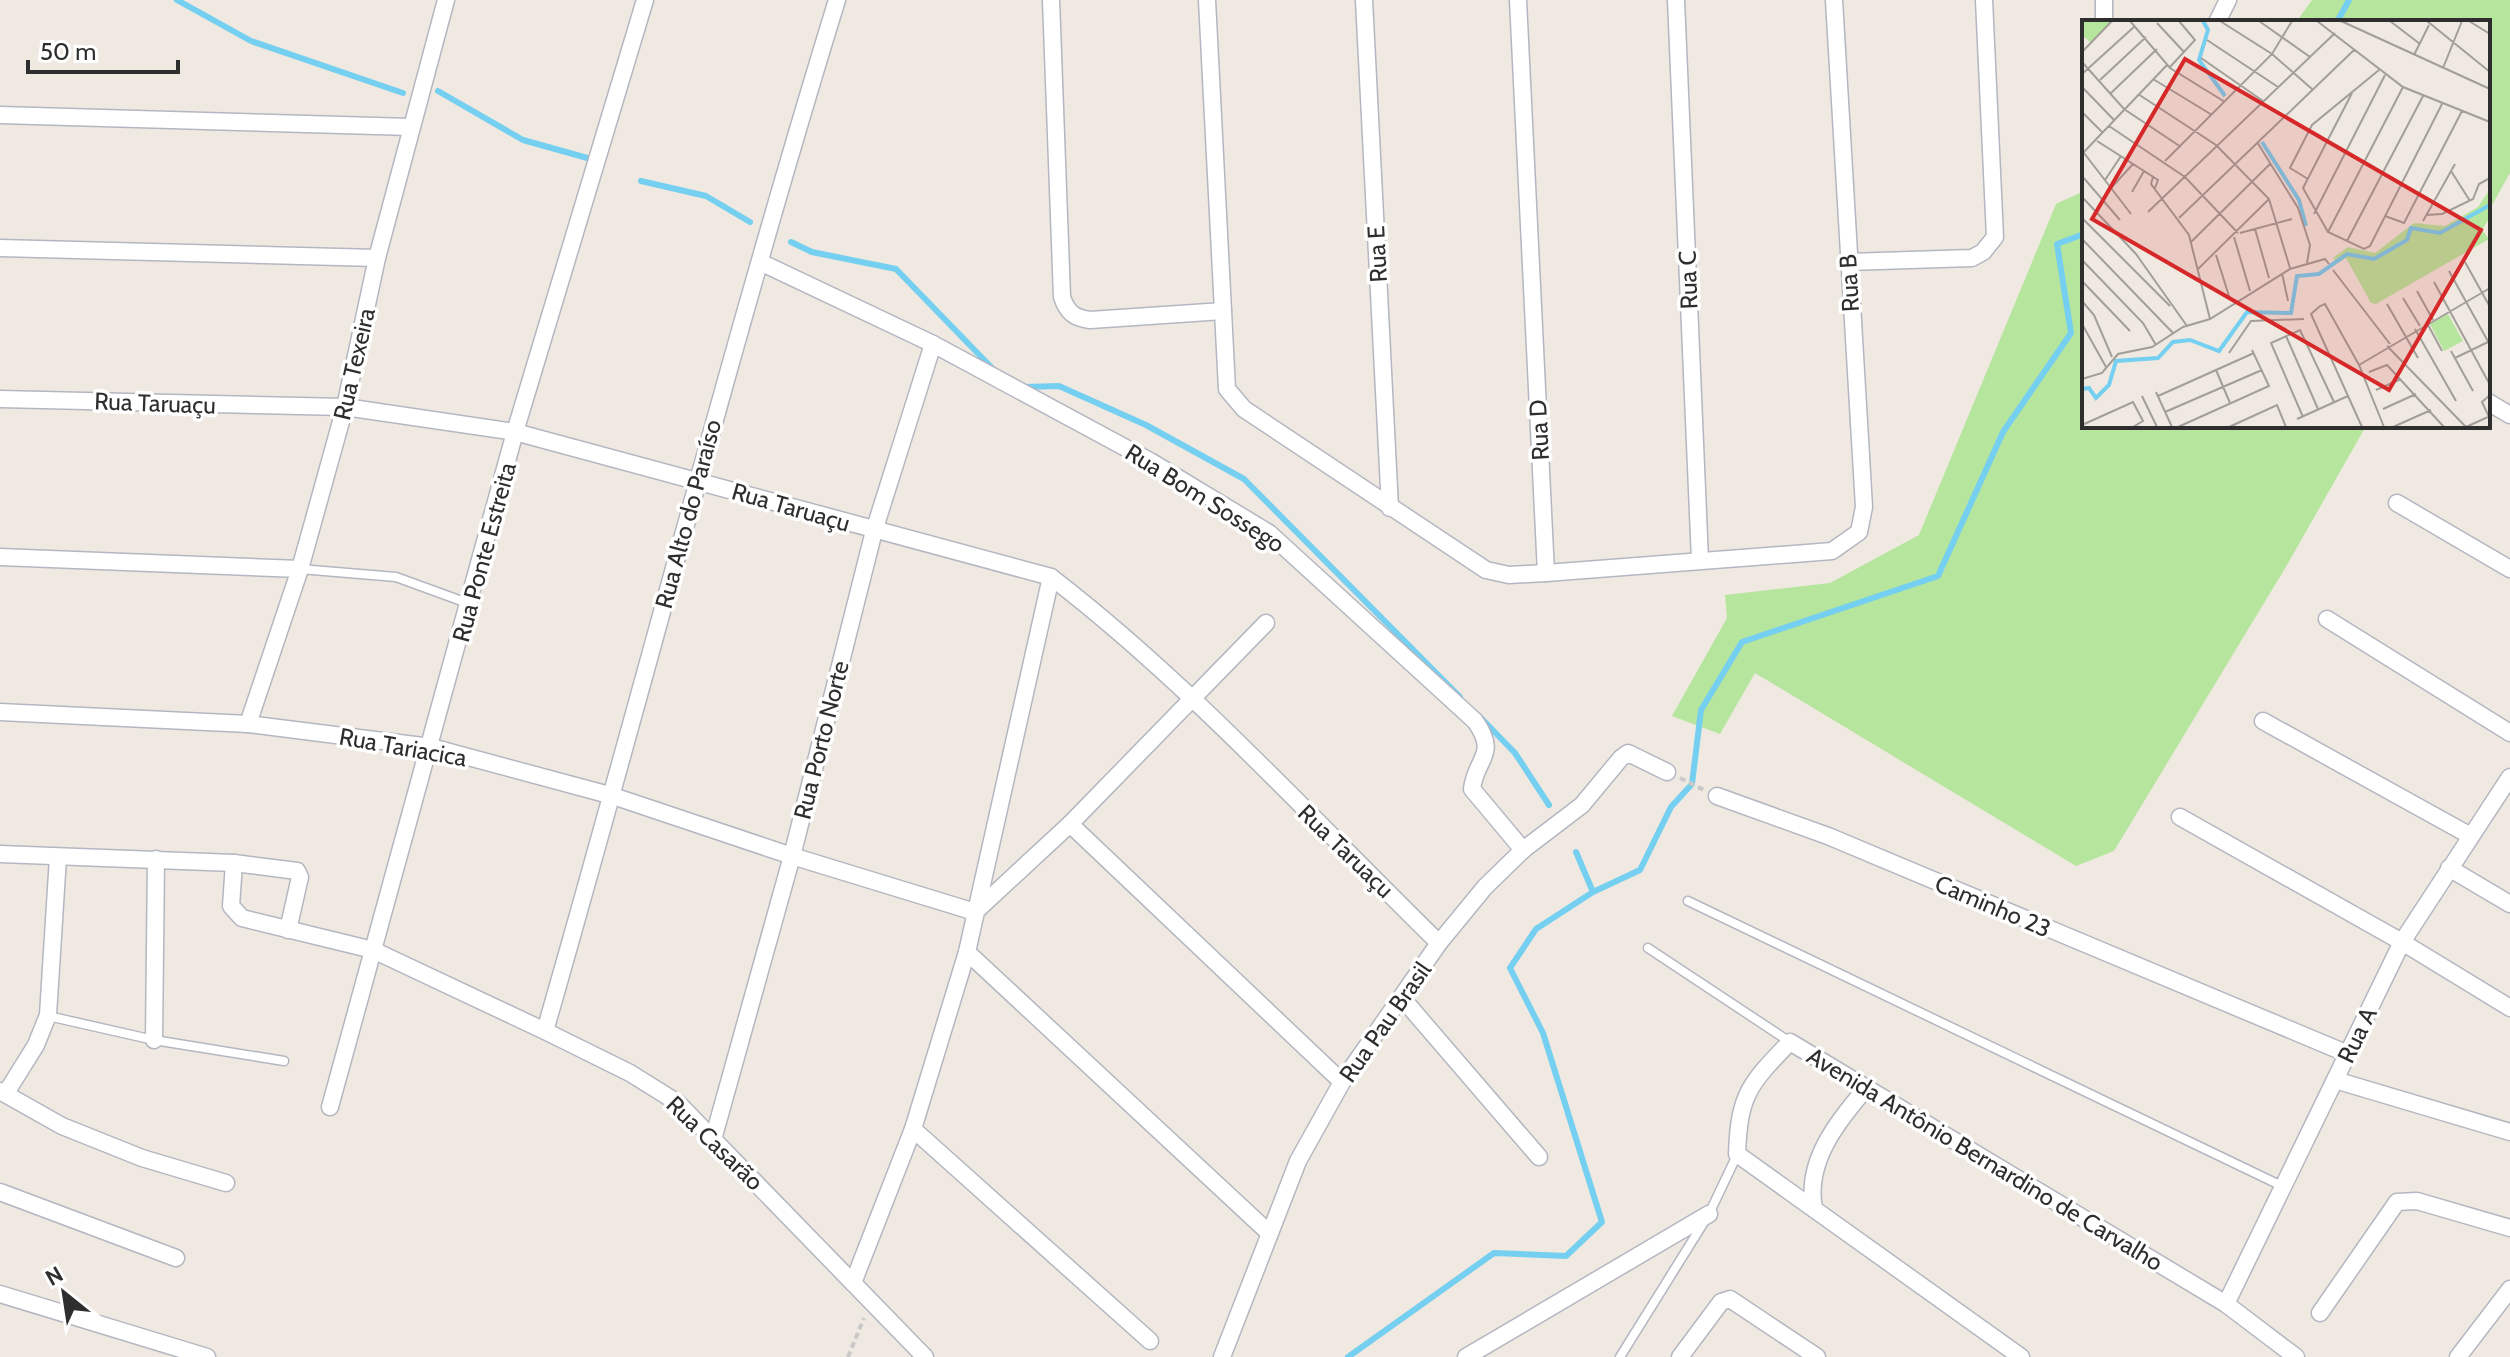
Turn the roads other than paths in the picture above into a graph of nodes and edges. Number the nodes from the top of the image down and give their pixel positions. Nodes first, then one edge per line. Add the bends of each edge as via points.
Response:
1 (446, 0) edge
2 (645, 0) edge
3 (837, 0) edge
4 (1051, 0) edge
5 (1207, 0) edge
6 (1364, 0) edge
7 (1518, 0) edge
8 (1676, 0) edge
9 (1834, 0) edge
10 (1984, 0) edge
11 (2228, 0) edge
12 (2218, 20) edge
13 (0, 115) edge
14 (411, 127) junction
15 (0, 248) edge
16 (377, 258) junction
17 (760, 262) junction
18 (1848, 262) junction
19 (1223, 311) junction
20 (933, 344) junction
21 (0, 399) edge
22 (2490, 403) edge
23 (345, 407) junction
24 (2510, 415) edge
25 (515, 432) junction
26 (696, 479) junction
27 (2397, 503) dead end
28 (1390, 508) junction
29 (874, 531) junction
30 (0, 557) edge
31 (1700, 560) junction
32 (300, 569) junction
33 (2510, 569) edge
34 (1546, 573) junction
35 (1051, 577) junction
36 (471, 604) junction
37 (2327, 619) dead end
38 (1266, 623) dead end
39 (1190, 699) junction
40 (0, 712) edge
41 (2263, 721) dead end
42 (248, 724) junction
43 (2510, 733) edge
44 (431, 747) junction
45 (1667, 772) road end
46 (2508, 786) edge
47 (613, 796) junction
48 (1717, 796) road end
49 (2180, 817) dead end
50 (1070, 824) junction
51 (2469, 835) junction
52 (1523, 850) junction
53 (0, 854) edge
54 (792, 856) junction
55 (58, 857) junction
56 (156, 859) junction
57 (234, 863) junction
58 (2449, 868) junction
59 (1688, 901) dead end
60 (2510, 904) edge
61 (975, 912) junction
62 (288, 930) junction
63 (2402, 942) junction
64 (1439, 943) junction
65 (1648, 948) dead end
66 (373, 950) junction
67 (967, 952) junction
68 (1403, 999) junction
69 (2510, 1008) edge
70 (48, 1015) junction
71 (545, 1031) junction
72 (154, 1040) junction
73 (1790, 1042) junction
74 (2348, 1054) junction
75 (284, 1061) dead end
76 (2335, 1080) junction
77 (1342, 1082) junction
78 (1866, 1088) junction
79 (3, 1092) edge
80 (330, 1107) dead end
81 (913, 1129) junction
82 (2510, 1132) edge
83 (714, 1136) junction
84 (1737, 1154) junction
85 (1539, 1157) dead end
86 (226, 1183) dead end
87 (2284, 1188) junction
88 (0, 1192) edge
89 (1814, 1209) junction
90 (1709, 1214) junction
91 (2510, 1228) edge
92 (1268, 1232) junction
93 (176, 1258) dead end
94 (853, 1283) junction
95 (2510, 1289) edge
96 (0, 1294) edge
97 (2226, 1304) junction
98 (2320, 1313) dead end
99 (1150, 1341) dead end
100 (207, 1357) edge
101 (925, 1357) edge
102 (1222, 1357) edge
103 (1466, 1357) edge
104 (1620, 1357) edge
105 (1680, 1357) edge
106 (1817, 1357) edge
107 (2021, 1357) edge
108 (2296, 1357) edge
109 (2458, 1357) edge

1 - 14 street, Rua Texeira
2 - 25 street, Rua Ponte Estreita
3 - 17 street, Rua Alto do Paraíso
4 - 19 street via 1066,308 1076,318 1090,320
5 - 19 street
6 - 28 street, Rua E
7 - 34 street, Rua D
8 - 31 street, Rua C
9 - 18 street, Rua B
10 - 18 street via 1995,237 1972,258
11 - 12 street
13 - 14 street
14 - 16 street, Rua Texeira
15 - 16 street
16 - 23 street, Rua Texeira
17 - 20 street, Rua Bom Sossego
17 - 26 street, Rua Alto do Paraíso
18 - 31 street, Rua B via 1864,507 1859,532 1832,551
19 - 28 street via 1224,374 1234,400
20 - 29 street, Rua Porto Norte
20 - 52 street, Rua Bom Sossego via 1150,461 1290,550 1475,721 1488,749 1472,789
21 - 23 street, Rua Taruaçu
22 - 24 street
23 - 25 street, Rua Taruaçu
23 - 32 street, Rua Texeira
25 - 26 street, Rua Taruaçu
25 - 36 street, Rua Ponte Estreita
26 - 29 street, Rua Taruaçu
26 - 47 street, Rua Alto do Paraíso
27 - 33 street
28 - 34 street via 1486,570
29 - 35 street, Rua Taruaçu
29 - 54 street, Rua Porto Norte
30 - 32 street
31 - 34 street
32 - 36 lane via 396,577
32 - 42 street, Rua Texeira
35 - 39 street, Rua Taruaçu
35 - 61 street
36 - 44 street, Rua Ponte Estreita
37 - 43 street
38 - 39 street
39 - 50 street
39 - 64 street, Rua Taruaçu
40 - 42 street, Rua Tariacica
41 - 51 street
42 - 44 street, Rua Tariacica
44 - 47 street, Rua Tariacica
44 - 66 street, Rua Ponte Estreita
45 - 52 street, Rua Pau Brasil via 1628,753 1582,805
46 - 51 street, Rua A
47 - 54 street, Rua Tariacica
47 - 71 street, Rua Alto do Paraíso
48 - 74 street, Caminho 23 via 1828,836
49 - 63 street
50 - 61 street
50 - 77 street
51 - 58 street, Rua A
52 - 64 street, Rua Pau Brasil
53 - 55 street
54 - 61 street, Rua Tariacica
54 - 83 street, Rua Porto Norte
55 - 56 street
55 - 70 street
56 - 57 street
56 - 72 street
57 - 62 street, Rua Casarão via 230,901 236,913
57 - 62 street via 300,874
58 - 60 street
58 - 63 street, Rua A
59 - 87 lane
61 - 67 street
62 - 66 street, Rua Casarão
63 - 69 street
63 - 74 street, Rua A
64 - 68 street, Rua Pau Brasil
65 - 73 lane
66 - 71 street, Rua Casarão
66 - 80 street, Rua Ponte Estreita
67 - 81 street
67 - 92 street
68 - 77 street, Rua Pau Brasil
68 - 85 street
70 - 72 lane
70 - 79 street via 36,1045
71 - 83 street, Rua Casarão via 656,1087
72 - 75 lane
73 - 78 street, Avenida Antônio Bernardino de Carvalho
73 - 84 street, Avenida Antônio Bernardino de Carvalho via 1746,1095
74 - 76 street, Rua A
76 - 82 street
76 - 87 street, Rua A
77 - 92 street, Rua Pau Brasil via 1298,1161
78 - 89 street via 1816,1162
78 - 97 street, Avenida Antônio Bernardino de Carvalho
79 - 86 street via 62,1126
81 - 94 street
81 - 99 street
83 - 94 street, Rua Casarão
84 - 89 street
84 - 90 lane
87 - 97 street, Rua A
88 - 93 street
89 - 107 street
90 - 103 street
90 - 104 lane
91 - 98 street via 2417,1201 2397,1202
92 - 102 street, Rua Pau Brasil
94 - 101 street, Rua Casarão
95 - 109 street
96 - 100 street
97 - 108 street, Avenida Antônio Bernardino de Carvalho
105 - 106 street via 1721,1302 1730,1299

